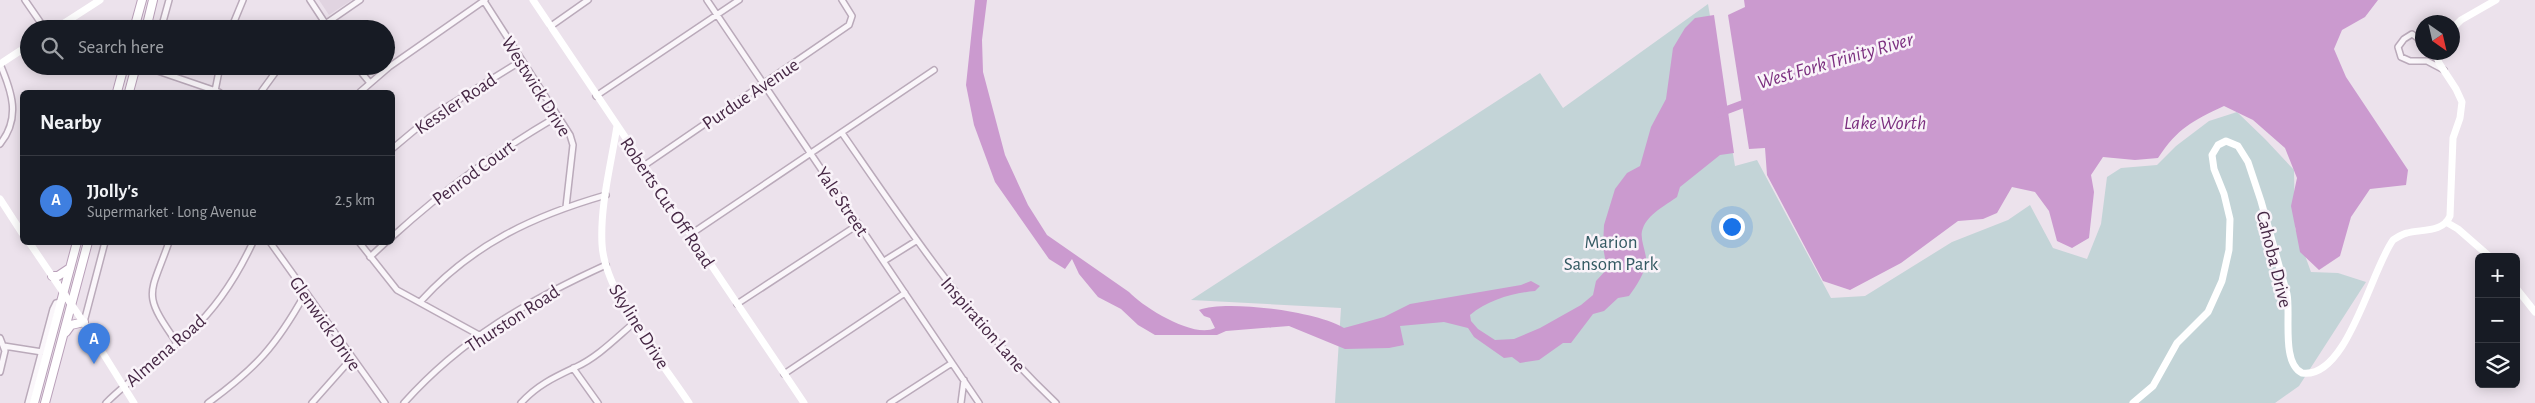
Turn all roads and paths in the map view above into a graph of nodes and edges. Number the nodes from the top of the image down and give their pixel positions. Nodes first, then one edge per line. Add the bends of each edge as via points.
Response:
1 (25, 0) edge
2 (100, 0) edge
3 (142, 0) edge
4 (150, 0) edge
5 (154, 0) edge
6 (169, 0) edge
7 (243, 0) edge
8 (310, 0) edge
9 (360, 0) edge
10 (484, 0) edge
11 (533, 0) edge
12 (588, 0) edge
13 (707, 0) edge
14 (739, 0) edge
15 (842, 0) edge
16 (2496, 0) edge
17 (150, 14) junction
18 (717, 15) junction
19 (39, 20) edge
20 (68, 20) edge
21 (136, 20) edge
22 (148, 20) edge
23 (163, 20) edge
24 (235, 20) edge
25 (323, 20) edge
26 (330, 20) edge
27 (2460, 21) edge
28 (551, 26) junction
29 (2415, 36) edge
30 (20, 52) edge
31 (2440, 60) edge
32 (521, 61) junction
33 (395, 63) edge
34 (0, 64) edge
35 (934, 70) dead end
36 (2444, 70) junction
37 (122, 75) edge
38 (134, 75) edge
39 (172, 75) edge
40 (219, 75) edge
41 (273, 75) edge
42 (363, 75) edge
43 (380, 75) edge
44 (370, 84) junction
45 (763, 84) junction
46 (118, 90) edge
47 (130, 90) edge
48 (212, 90) edge
49 (217, 90) edge
50 (262, 90) edge
51 (362, 90) edge
52 (596, 96) junction
53 (558, 116) junction
54 (617, 126) junction
55 (842, 134) junction
56 (0, 144) edge
57 (395, 146) edge
58 (811, 154) junction
59 (645, 165) junction
60 (606, 195) junction
61 (0, 199) edge
62 (566, 206) junction
63 (2446, 222) junction
64 (859, 224) junction
65 (20, 230) edge
66 (395, 234) edge
67 (691, 234) junction
68 (916, 241) junction
69 (31, 245) edge
70 (76, 245) edge
71 (87, 245) edge
72 (104, 245) edge
73 (169, 245) edge
74 (252, 245) edge
75 (272, 245) edge
76 (361, 245) edge
77 (383, 245) edge
78 (2485, 253) edge
79 (370, 257) junction
80 (884, 261) junction
81 (606, 265) junction
82 (70, 268) junction
83 (52, 276) junction
84 (64, 292) junction
85 (905, 293) junction
86 (2520, 293) edge
87 (305, 294) junction
88 (421, 301) junction
89 (60, 302) junction
90 (71, 303) junction
91 (737, 304) junction
92 (2535, 312) edge
93 (84, 322) junction
94 (635, 322) junction
95 (479, 335) junction
96 (63, 336) junction
97 (0, 338) edge
98 (177, 343) junction
99 (4, 346) junction
100 (42, 352) junction
101 (351, 359) junction
102 (952, 363) junction
103 (573, 368) junction
104 (0, 372) edge
105 (784, 374) junction
106 (964, 380) junction
107 (123, 386) junction
108 (32, 400) edge
109 (45, 401) edge
110 (106, 403) edge
111 (134, 403) edge
112 (208, 403) edge
113 (312, 403) edge
114 (385, 403) edge
115 (404, 403) edge
116 (521, 403) edge
117 (598, 403) edge
118 (690, 403) edge
119 (804, 403) edge
120 (890, 403) edge
121 (961, 403) edge
122 (979, 403) edge
123 (1056, 403) edge
124 (2133, 403) edge

1 - 19 street
2 - 20 street
3 - 21 main road
4 - 17 main road via 147,10
5 - 17 main road
6 - 23 street
7 - 24 street
8 - 25 street
9 - 26 street
10 - 32 street, Westwick Drive
10 - 33 street
11 - 28 street, Roberts Cut Off Road
12 - 28 street
13 - 18 street, Yale Street
14 - 18 street
15 - 45 street, Purdue Avenue via 852,19 849,25
16 - 27 street
17 - 22 main road
18 - 45 street, Yale Street
18 - 52 street
28 - 52 street, Roberts Cut Off Road
29 - 36 street via 2408,35 2398,47 2401,57 2410,61 2427,61
30 - 34 street
31 - 36 street
32 - 53 street, Westwick Drive
32 - 57 street, Kessler Road via 429,118
34 - 56 street via 11,89 14,108
35 - 55 street
36 - 63 street via 2462,102 2453,138 2450,216
37 - 46 main road
38 - 47 main road
39 - 48 street
40 - 49 street
41 - 50 street
42 - 44 street
43 - 44 street
44 - 51 street
45 - 58 street, Yale Street
45 - 59 street, Purdue Avenue
52 - 54 street, Roberts Cut Off Road
53 - 62 street, Westwick Drive via 573,145
53 - 66 street, Penrod Court via 468,172
54 - 59 street, Roberts Cut Off Road
54 - 60 street, Skyline Drive
55 - 58 street
55 - 68 street, Inspiration Lane
58 - 64 street, Yale Street
58 - 67 street
59 - 67 street, Roberts Cut Off Road
60 - 62 street
60 - 81 street, Skyline Drive via 602,225
61 - 65 street
62 - 88 street via 521,224 494,240 442,277
63 - 78 street
63 - 124 street, Cahoba Drive via 2427,231 2405,233 2393,240 2335,358 2315,373 2302,373 2291,359 2287,294 2248,162 2242,150 2231,142 2218,145 2212,155 2213,164 2227,204 2230,234 2222,281 2208,312 2177,342 2153,386
64 - 80 street, Yale Street
64 - 91 street
67 - 91 street, Roberts Cut Off Road
68 - 80 street
68 - 123 street, Inspiration Lane via 990,336
69 - 83 street
70 - 82 main road
71 - 90 main road
72 - 93 street
73 - 98 street via 152,283 151,296 161,320
74 - 98 street, Almena Road via 213,307
75 - 87 street, Glenwick Drive
76 - 79 street
77 - 79 street
79 - 88 street via 397,290
80 - 85 street, Yale Street
81 - 94 street, Skyline Drive via 618,296
81 - 95 street, Thurston Road via 529,302
82 - 83 main road
82 - 84 main road
83 - 84 street
84 - 89 main road
84 - 90 street
85 - 102 street, Yale Street
85 - 105 street
86 - 92 street
87 - 101 street, Glenwick Drive
87 - 112 street via 276,343 251,370
88 - 95 street
89 - 100 street via 53,309
89 - 108 main road
90 - 93 street
90 - 96 main road
91 - 105 street, Roberts Cut Off Road
93 - 96 main road via 71,325
93 - 107 street
94 - 103 street via 593,357
94 - 118 street, Skyline Drive
95 - 115 street, Thurston Road via 424,381
96 - 109 main road
97 - 99 street
98 - 107 street, Almena Road
99 - 100 street
99 - 104 street
100 - 108 street
101 - 113 street
101 - 114 street, Glenwick Drive
102 - 106 street, Yale Street
102 - 120 street
103 - 116 street via 547,380
103 - 117 street
105 - 119 street, Roberts Cut Off Road
106 - 121 street
106 - 122 street, Yale Street
107 - 110 street, Almena Road
107 - 111 street
108 - 109 main road

